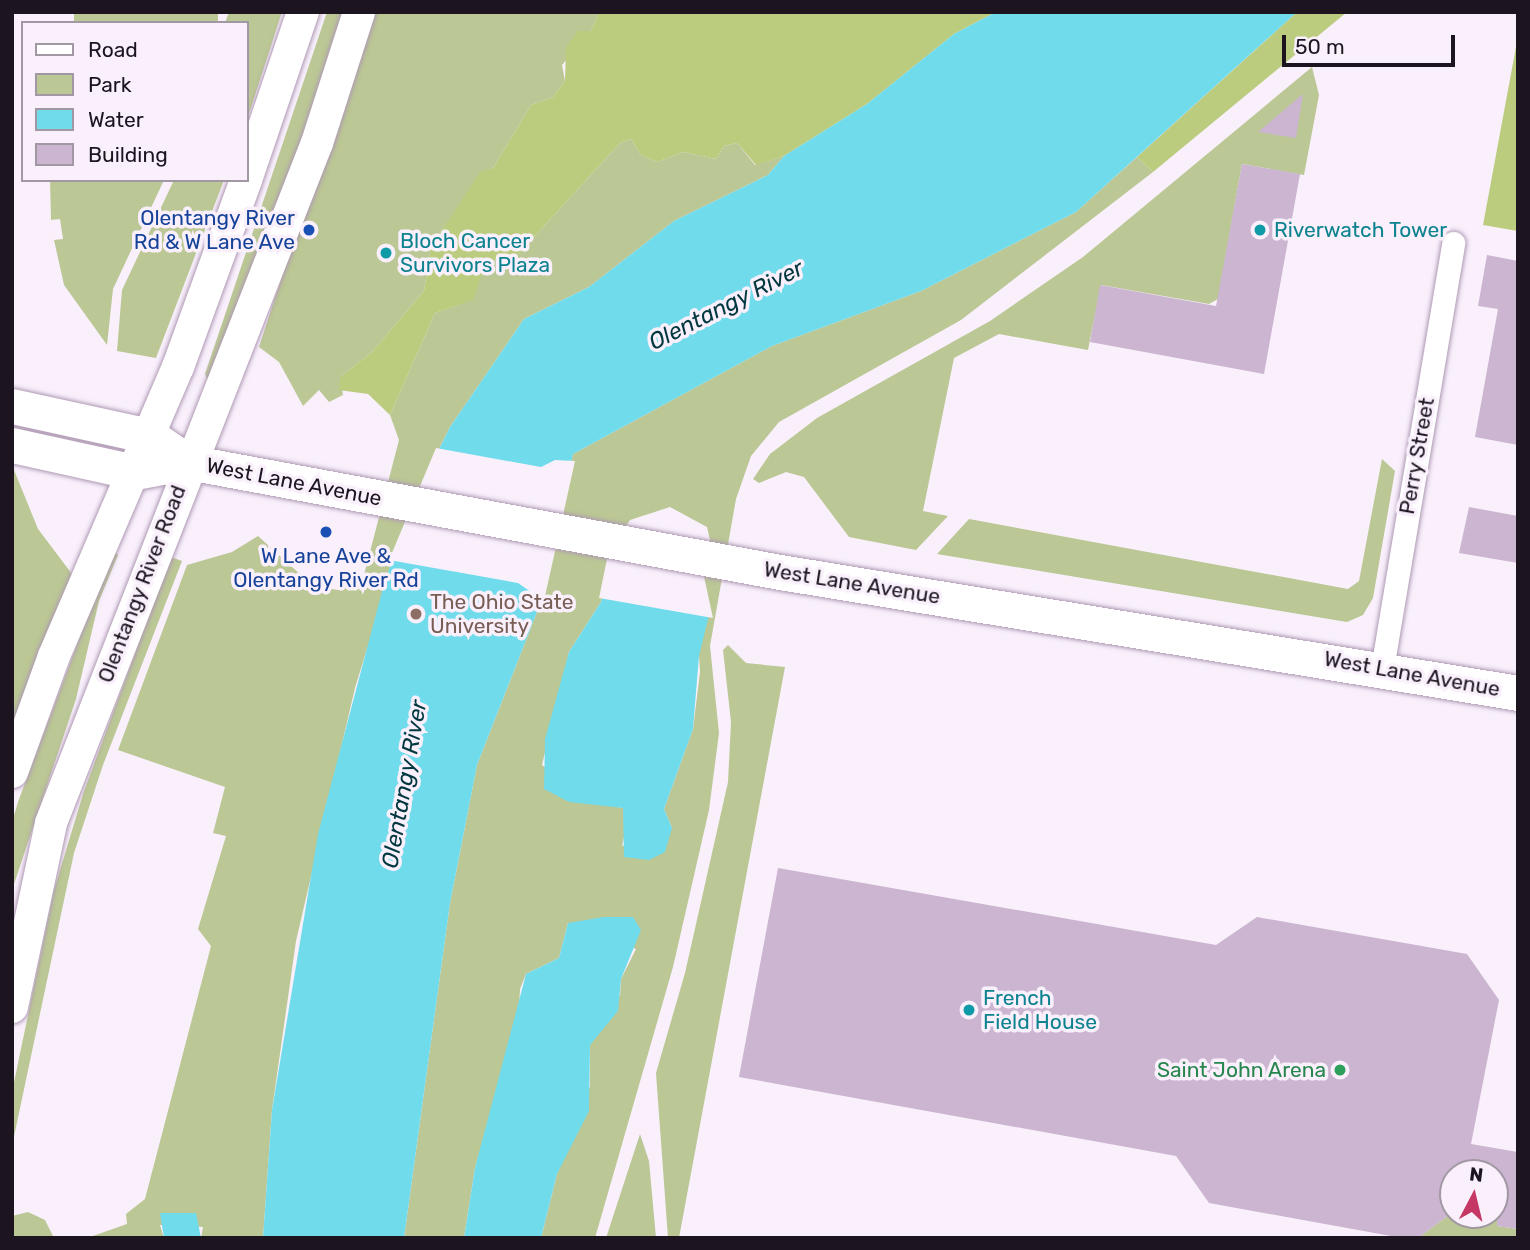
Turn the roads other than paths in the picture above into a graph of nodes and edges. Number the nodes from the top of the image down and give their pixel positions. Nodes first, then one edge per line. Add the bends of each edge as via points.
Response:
1 (303, 12) edge
2 (359, 12) edge
3 (248, 172) edge
4 (245, 182) edge
5 (1453, 243) dead end
6 (12, 406) edge
7 (150, 436) junction
8 (12, 445) edge
9 (188, 462) junction
10 (135, 471) junction
11 (1382, 669) junction
12 (1518, 693) edge
13 (12, 772) edge
14 (12, 1007) edge

1 - 3 main road
2 - 9 main road, Olentangy River Road via 317,143
4 - 7 main road
5 - 11 street, Perry Street
6 - 7 main road, West Lane Avenue
7 - 9 main road, West Lane Avenue
7 - 10 main road
8 - 10 main road, West Lane Avenue
9 - 10 main road, West Lane Avenue
9 - 11 main road, West Lane Avenue via 780,572
9 - 14 main road, Olentangy River Road via 51,823
10 - 13 main road via 54,656
11 - 12 main road, West Lane Avenue

